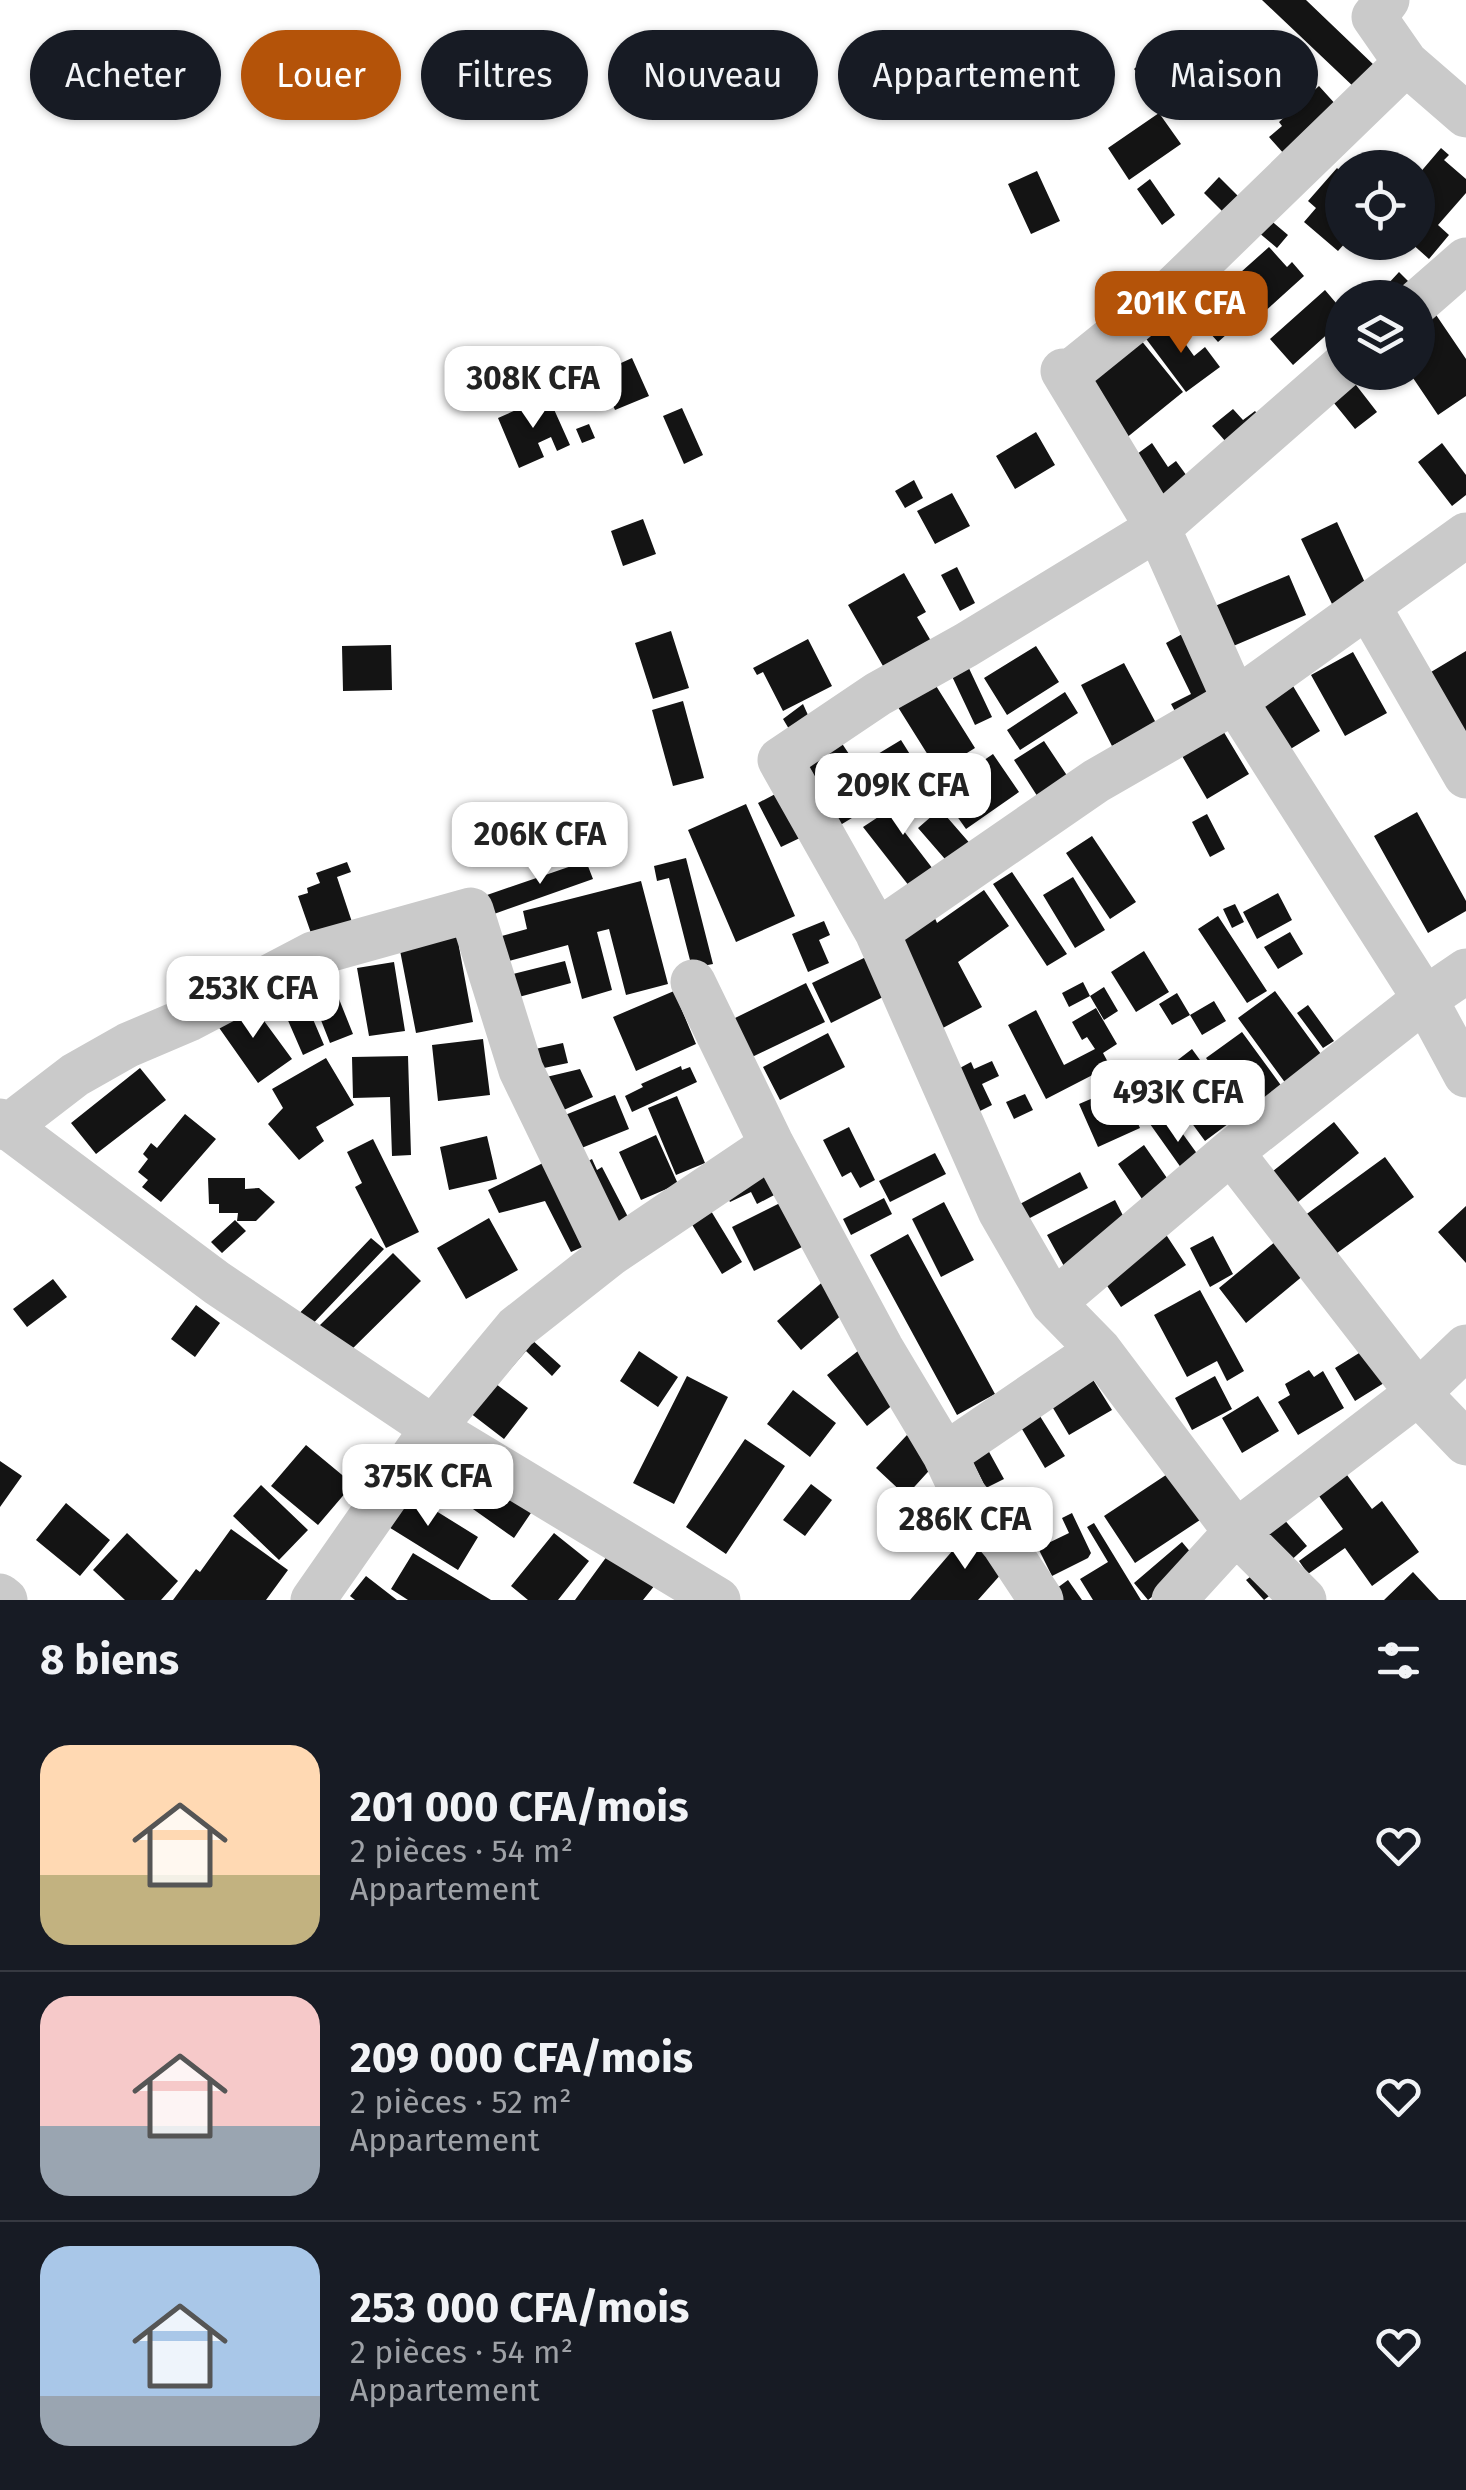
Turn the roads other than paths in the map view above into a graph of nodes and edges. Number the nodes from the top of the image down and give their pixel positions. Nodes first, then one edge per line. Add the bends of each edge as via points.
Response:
1 (1387, 0) edge
2 (1406, 63) junction
3 (1466, 115) edge
4 (1466, 260) edge
5 (1435, 287) edge
6 (1325, 383) edge
7 (1158, 528) junction
8 (1466, 534) edge
9 (1368, 606) junction
10 (1235, 701) junction
11 (1466, 776) edge
12 (876, 932) junction
13 (1466, 971) edge
14 (693, 982) dead end
15 (1426, 999) junction
16 (1466, 1075) edge
17 (3, 1125) edge
18 (772, 1146) junction
19 (1232, 1152) junction
20 (610, 1254) junction
21 (1053, 1303) junction
22 (1466, 1346) edge
23 (1099, 1350) junction
24 (1418, 1393) junction
25 (434, 1428) junction
26 (1466, 1443) edge
27 (945, 1455) junction
28 (1236, 1532) junction
29 (691, 1594) edge
30 (313, 1600) edge
31 (1041, 1600) edge
32 (1174, 1600) edge
33 (1304, 1600) edge

1 - 2 street via 1374,17
2 - 3 street
2 - 7 street via 1171,290 1064,373
4 - 5 street
6 - 7 street
7 - 10 street
7 - 12 street via 780,760
8 - 9 street
9 - 10 street
9 - 11 street
10 - 12 street via 1096,781
10 - 15 street
12 - 21 street via 1000,1211
13 - 15 street
14 - 18 street
15 - 16 street
15 - 19 street
17 - 20 street via 115,1052 313,954 471,910 520,1070
17 - 25 street via 216,1283
18 - 20 street
18 - 27 street
19 - 21 street
19 - 24 street
20 - 25 street via 516,1328
21 - 23 street
22 - 24 street
23 - 27 street
23 - 28 street
24 - 26 street
24 - 28 street
25 - 29 street
25 - 30 street
27 - 31 street via 964,1496
28 - 32 street
28 - 33 street

